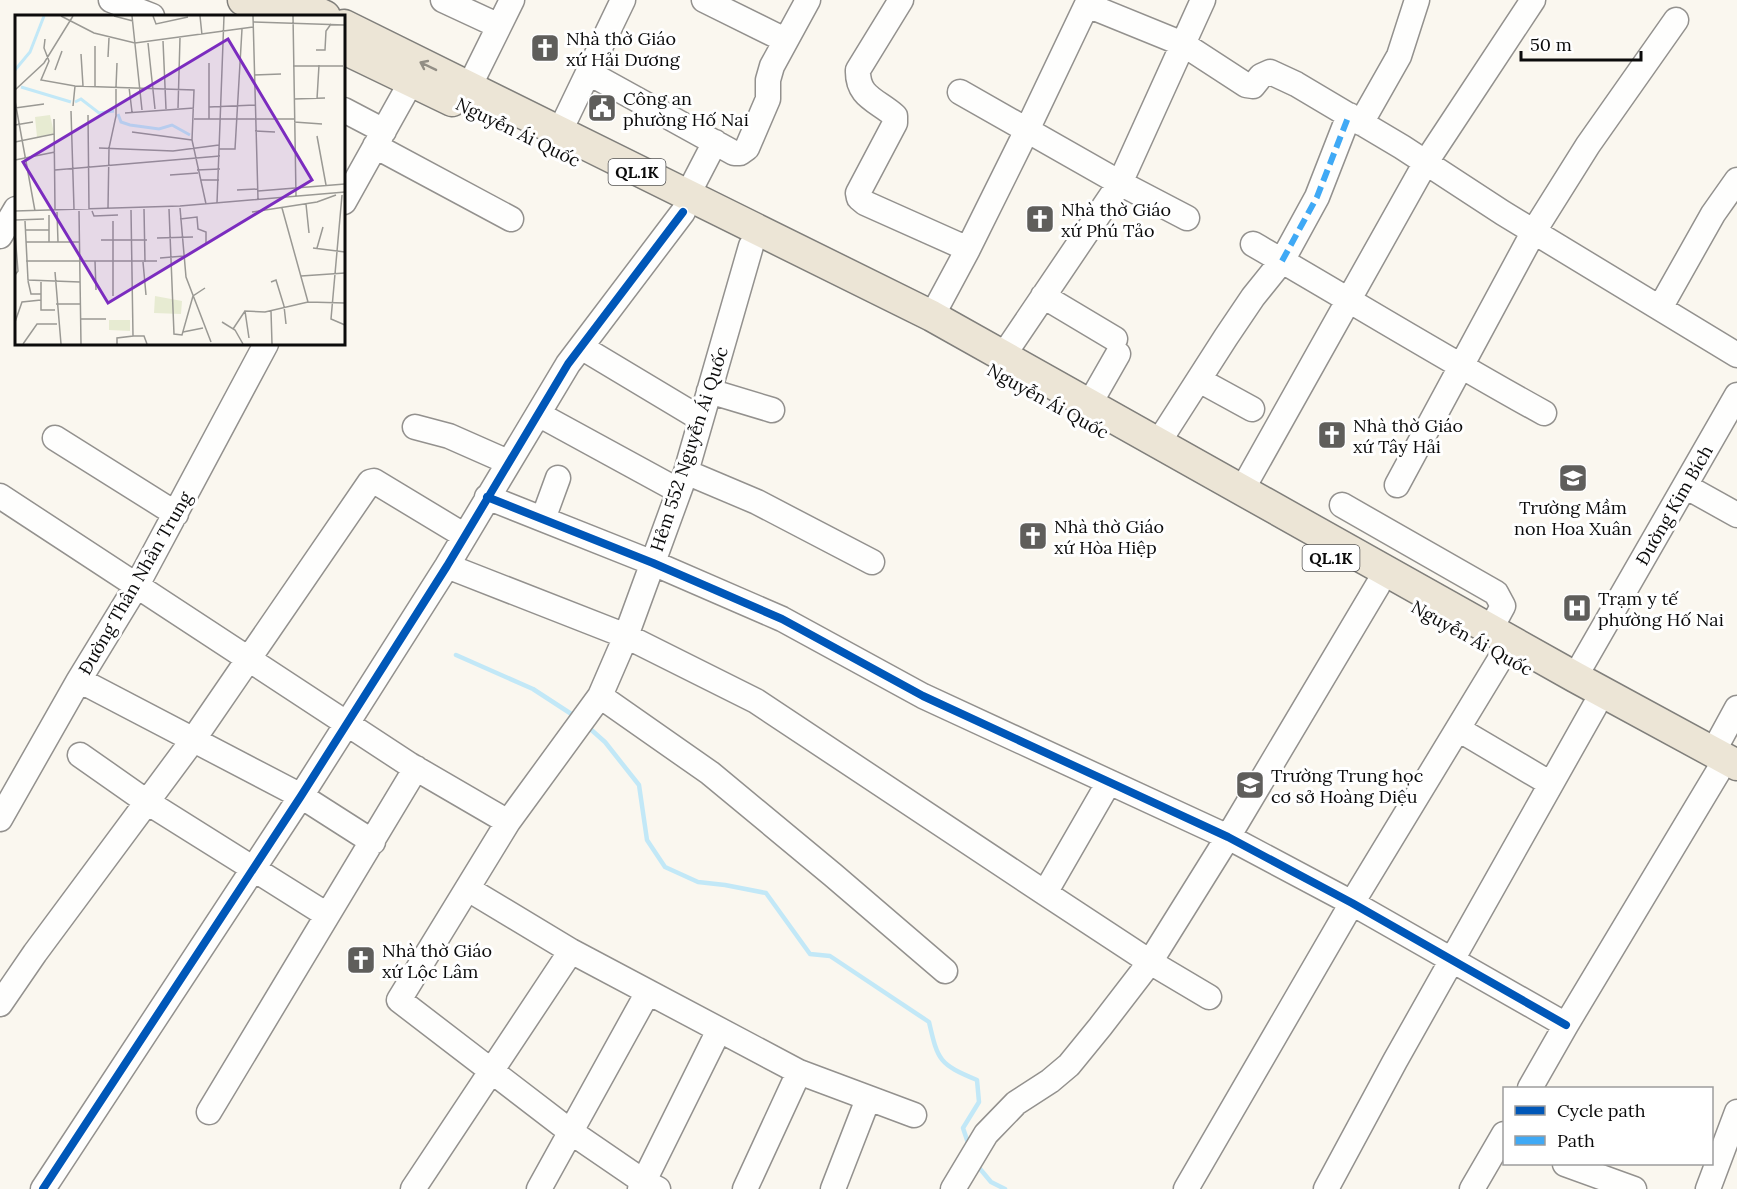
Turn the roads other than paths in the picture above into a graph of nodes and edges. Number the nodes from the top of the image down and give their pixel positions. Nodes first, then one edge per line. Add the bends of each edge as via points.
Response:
1 (111, 0) edge
2 (291, 0) edge
3 (443, 0) edge
4 (512, 0) edge
5 (623, 0) edge
6 (629, 0) edge
7 (638, 0) edge
8 (704, 0) edge
9 (808, 0) edge
10 (901, 0) edge
11 (1203, 0) edge
12 (1417, 0) edge
13 (1533, 0) edge
14 (1088, 3) edge
15 (141, 11) edge
16 (322, 15) edge
17 (1676, 20) dead end
18 (345, 26) edge
19 (499, 26) junction
20 (785, 39) junction
21 (1183, 44) junction
22 (345, 49) edge
23 (589, 73) junction
24 (411, 82) junction
25 (469, 87) junction
26 (960, 92) dead end
27 (345, 111) edge
28 (1355, 119) junction
29 (1027, 130) junction
30 (559, 133) junction
31 (379, 139) junction
32 (715, 142) junction
33 (1426, 162) junction
34 (1737, 180) edge
35 (1120, 183) junction
36 (345, 200) edge
37 (685, 204) junction
38 (15, 211) edge
39 (1187, 218) dead end
40 (510, 219) dead end
41 (1534, 231) junction
42 (0, 236) edge
43 (1253, 244) dead end
44 (751, 246) junction
45 (968, 249) junction
46 (1282, 261) junction
47 (1043, 296) junction
48 (1347, 299) junction
49 (1660, 308) junction
50 (936, 326) junction
51 (265, 345) edge
52 (581, 347) junction
53 (1737, 355) edge
54 (1003, 356) junction
55 (1459, 366) junction
56 (1199, 380) junction
57 (709, 391) junction
58 (1737, 395) edge
59 (1090, 403) junction
60 (1252, 409) dead end
61 (772, 410) dead end
62 (1544, 413) dead end
63 (538, 414) junction
64 (702, 419) junction
65 (415, 427) dead end
66 (55, 438) dead end
67 (1158, 443) junction
68 (508, 462) junction
69 (558, 478) dead end
70 (683, 481) junction
71 (1396, 485) dead end
72 (1685, 486) junction
73 (1242, 490) junction
74 (0, 496) edge
75 (487, 497) junction
76 (1342, 505) dead end
77 (176, 514) junction
78 (1737, 515) edge
79 (543, 519) junction
80 (465, 536) junction
81 (872, 562) dead end
82 (653, 563) junction
83 (447, 566) junction
84 (137, 585) junction
85 (1378, 585) junction
86 (1490, 630) junction
87 (626, 636) junction
88 (1502, 656) junction
89 (249, 659) junction
90 (79, 680) junction
91 (1571, 684) junction
92 (1599, 699) junction
93 (1737, 708) edge
94 (588, 713) junction
95 (348, 723) junction
96 (1458, 729) junction
97 (193, 740) junction
98 (80, 755) dead end
99 (416, 768) junction
100 (1726, 768) edge
101 (1109, 782) junction
102 (1551, 784) junction
103 (302, 796) junction
104 (147, 802) junction
105 (3, 808) edge
106 (508, 822) junction
107 (1228, 837) junction
108 (373, 842) junction
109 (252, 869) junction
110 (468, 889) junction
111 (1045, 893) junction
112 (1352, 903) junction
113 (327, 915) junction
114 (571, 951) junction
115 (1149, 962) junction
116 (1452, 962) junction
117 (945, 971) dead end
118 (648, 992) junction
119 (1209, 997) dead end
120 (0, 1004) edge
121 (1566, 1025) junction
122 (718, 1030) junction
123 (799, 1072) junction
124 (492, 1073) junction
125 (1531, 1087) edge
126 (868, 1099) junction
127 (208, 1112) dead end
128 (1737, 1113) edge
129 (914, 1115) dead end
130 (571, 1132) junction
131 (1503, 1138) edge
132 (1568, 1165) edge
133 (647, 1187) edge
134 (43, 1189) edge
135 (413, 1189) edge
136 (539, 1189) edge
137 (745, 1189) edge
138 (833, 1189) edge
139 (953, 1189) edge
140 (1186, 1189) edge
141 (1326, 1189) edge
142 (1472, 1189) edge
143 (1634, 1189) edge
144 (1708, 1189) edge

1 - 15 street
2 - 16 main road, QL.1K
3 - 19 street
4 - 19 street
5 - 23 street
6 - 7 street
8 - 20 street
9 - 20 street
10 - 45 street via 858,70 862,91 895,116 859,198
11 - 21 street
12 - 28 street via 1399,56
13 - 33 street
14 - 21 street
14 - 29 street
17 - 41 street via 1588,145
25 -> 18 main road, Nguyễn Ái Quốc / QL.1K
19 - 25 street
20 - 32 street via 768,80 768,99 747,148 734,153
21 - 28 street via 1246,85 1252,86 1267,73 1274,74
21 - 35 street
22 - 24 main road, Nguyễn Ái Quốc / QL.1K
23 - 30 street
23 - 32 street
24 - 31 street
24 - 37 main road, Nguyễn Ái Quốc / QL.1K
25 - 30 main road, Nguyễn Ái Quốc / QL.1K
26 - 29 street
27 - 31 street
28 - 33 street
28 - 46 street
29 - 35 street
29 - 45 street
30 - 37 main road, Nguyễn Ái Quốc / QL.1K
31 - 36 street
31 - 40 street
32 - 37 street
33 - 41 street
33 - 48 street
34 - 49 street
35 - 39 street
35 - 47 street
37 - 44 main road, Nguyễn Ái Quốc / QL.1K
37 - 50 main road, Nguyễn Ái Quốc / QL.1K
37 - 52 street
38 - 42 street
41 - 49 street
41 - 55 street
43 - 46 street
44 - 50 main road, Nguyễn Ái Quốc / QL.1K via 838,287
44 - 57 street, Hẻm 552 Nguyễn Ái Quốc
45 - 50 street
46 - 48 street
46 - 56 street
47 - 54 street
47 - 59 street via 1117,347
48 - 55 street
48 - 73 street
49 - 53 street
50 - 54 main road, Nguyễn Ái Quốc / QL.1K
50 - 85 main road, Nguyễn Ái Quốc / QL.1K
51 - 77 street, Đường Thân Nhân Trung
52 - 63 street
52 - 64 street
54 - 59 main road, Nguyễn Ái Quốc / QL.1K
55 - 62 street
55 - 71 street
56 - 60 street
56 - 67 street
57 - 61 street
57 - 64 street, Hẻm 552 Nguyễn Ái Quốc
58 - 72 street, Đường Kim Bích
59 - 67 main road, Nguyễn Ái Quốc / QL.1K
63 - 68 street
63 - 70 street
64 - 70 street, Hẻm 552 Nguyễn Ái Quốc
65 - 68 street via 449,436
66 - 77 street
67 - 73 main road, Nguyễn Ái Quốc / QL.1K
68 - 75 street
69 - 79 street
70 - 81 street via 757,502
70 - 82 street, Hẻm 552 Nguyễn Ái Quốc
72 - 78 street
72 - 91 street, Đường Kim Bích
73 - 86 main road, Nguyễn Ái Quốc / QL.1K
74 - 84 street
75 - 79 street
75 - 80 street
76 - 86 street via 1496,592 1503,606
77 - 84 street, Đường Thân Nhân Trung
79 - 82 street
80 - 83 street
80 - 89 street via 372,481
82 - 87 street, Hẻm 552 Nguyễn Ái Quốc
82 - 101 street via 782,619 923,696
83 - 87 street
83 - 95 street
84 - 89 street
84 - 90 street, Đường Thân Nhân Trung
85 - 88 main road, Nguyễn Ái Quốc / QL.1K
85 - 107 street
86 - 91 main road, Nguyễn Ái Quốc / QL.1K
87 - 94 street, Hẻm 552 Nguyễn Ái Quốc
87 - 111 street via 756,701
88 - 91 main road, Nguyễn Ái Quốc / QL.1K
88 - 96 street
89 - 95 street
89 - 97 street
90 - 97 street
90 - 105 street, Đường Thân Nhân Trung
91 - 92 main road, Nguyễn Ái Quốc / QL.1K
92 - 100 main road, Nguyễn Ái Quốc / QL.1K
92 - 102 street
93 - 100 street
94 - 106 street, Hẻm 552 Nguyễn Ái Quốc
94 - 117 street via 710,773
95 - 99 street
95 - 103 street
96 - 102 street
96 - 112 street
97 - 103 street
97 - 104 street
98 - 104 street
99 - 106 street
99 - 108 street
100 - 121 street
101 - 107 street
101 - 111 street
102 - 116 street
103 - 108 street
103 - 109 street
104 - 109 street
104 - 120 street
106 - 110 street, Hẻm 552 Nguyễn Ái Quốc
107 - 112 street
107 - 115 street
108 - 113 street
109 - 113 street
109 - 134 street
110 - 114 street
110 - 124 street, Hẻm 552 Nguyễn Ái Quốc via 399,1000
111 - 115 street
112 - 116 street
112 - 140 street
113 - 127 street
114 - 118 street
114 - 124 street
115 - 119 street
115 - 139 street via 1069,1065 1016,1103 986,1134
116 - 121 street
116 - 141 street
118 - 122 street
118 - 130 street
121 - 125 street
122 - 123 street
122 - 133 street
123 - 126 street
123 - 137 street
124 - 130 street
124 - 135 street
126 - 129 street
126 - 138 street
128 - 144 street
130 - 133 street
130 - 136 street
131 - 142 street
132 - 143 street

